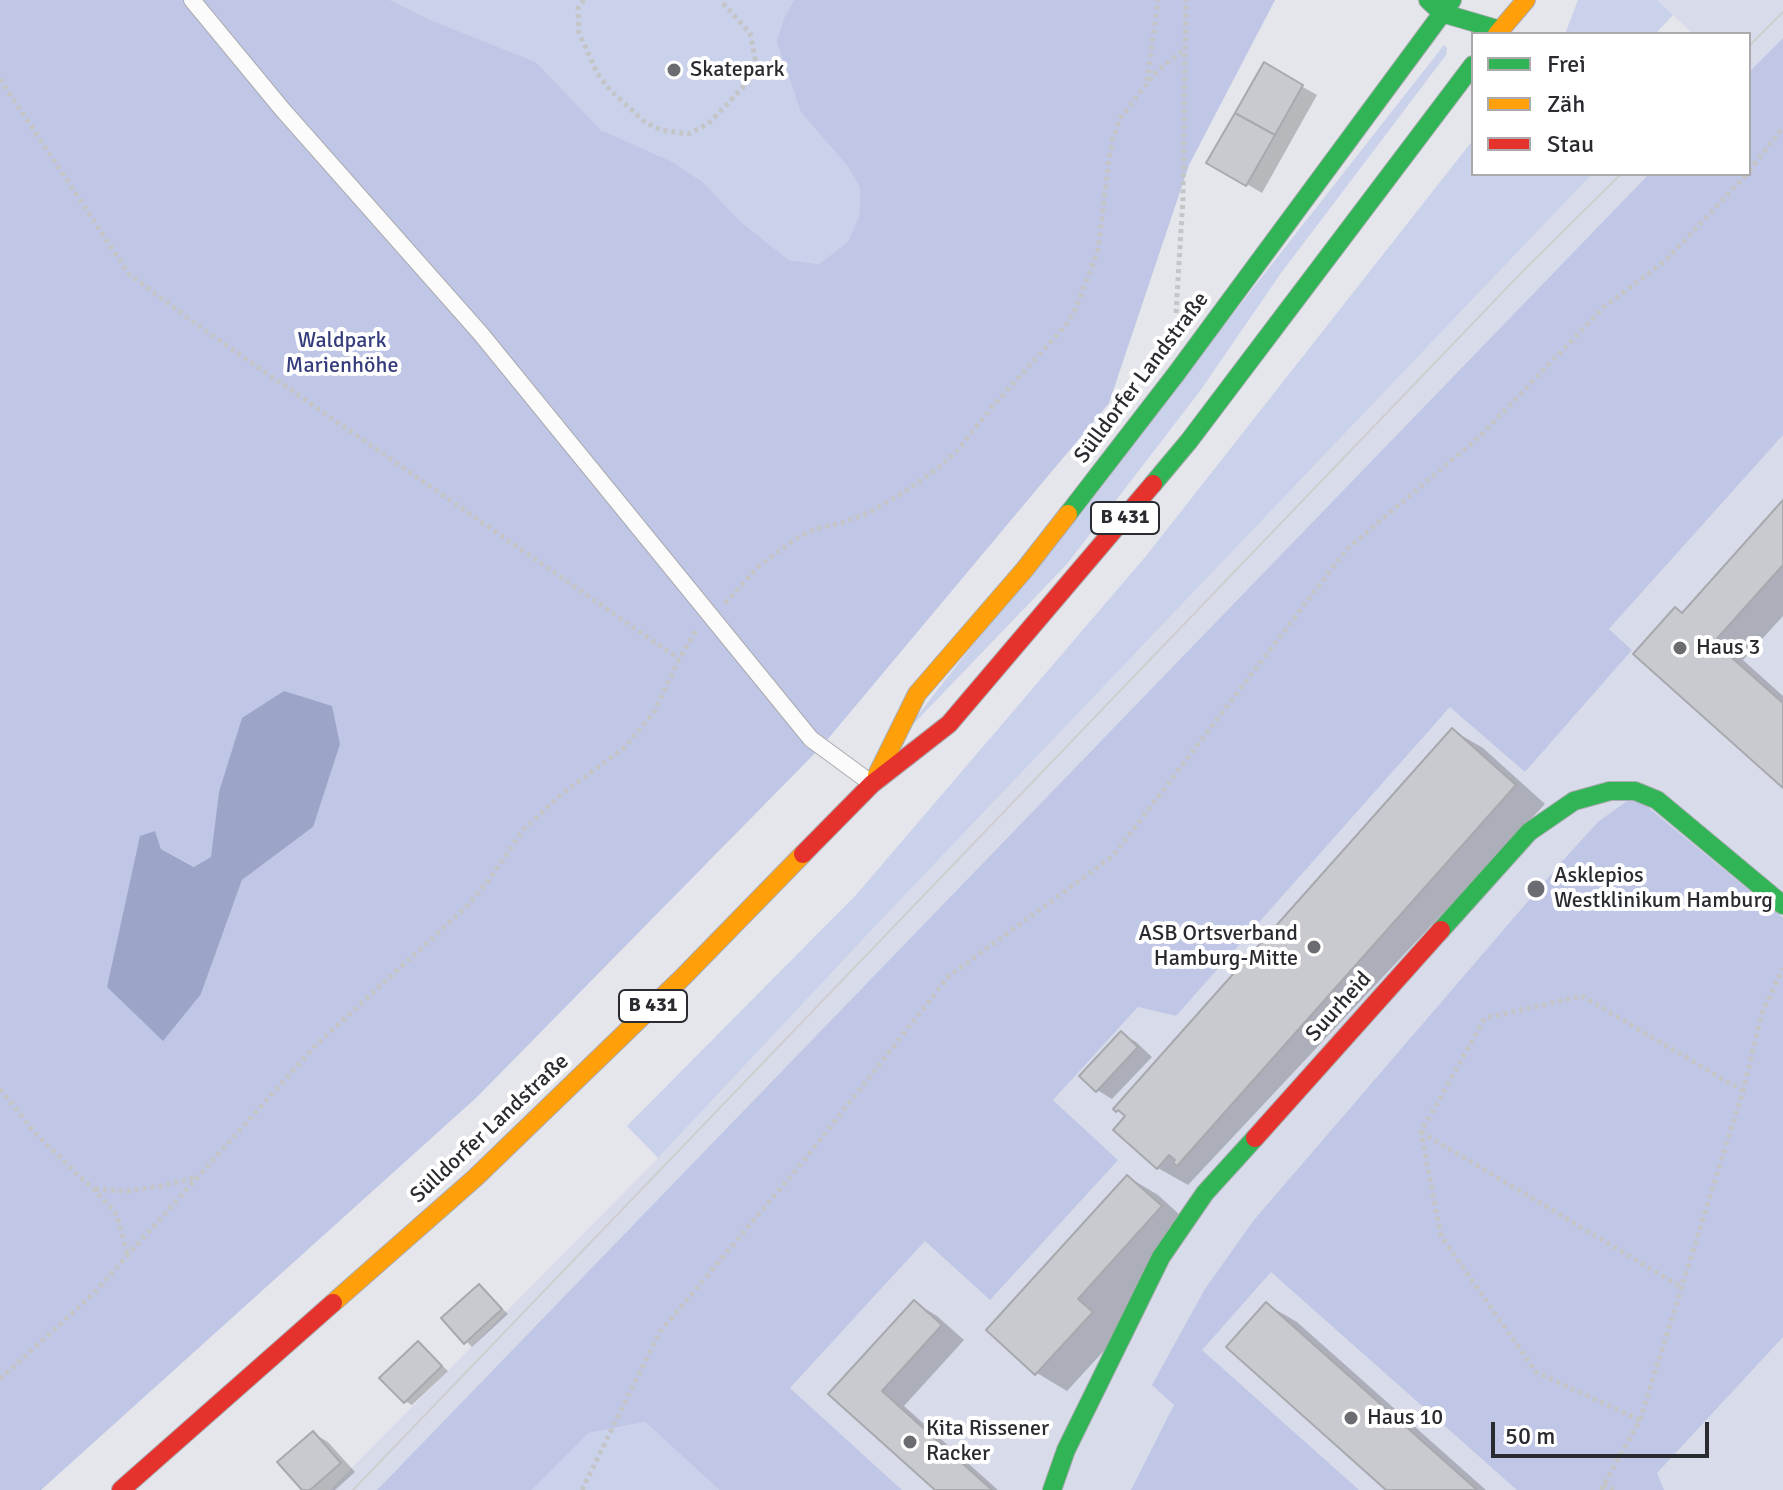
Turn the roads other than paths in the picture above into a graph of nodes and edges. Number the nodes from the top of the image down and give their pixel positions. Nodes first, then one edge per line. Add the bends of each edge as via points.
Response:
1 (192, 0) edge
2 (1428, 0) edge
3 (1526, 0) edge
4 (1447, 7) edge
5 (1492, 10) dead end
6 (1499, 32) edge
7 (1471, 68) edge
8 (872, 784) junction
9 (1783, 905) edge
10 (121, 1490) edge
11 (1052, 1490) edge

1 - 8 lane via 481,334 811,739
2 - 4 main road
3 - 6 main road
4 - 6 main road
4 - 8 main road, Sülldorfer Landstraße / B 431 via 1176,374 1025,569 917,694
5 - 6 main road
7 - 8 main road, Sülldorfer Landstraße / B 431 via 1189,441 1059,597 949,724
8 - 10 main road, Sülldorfer Landstraße / B 431 via 475,1178
9 - 11 main road, Suurheid via 1680,817 1635,791 1610,791 1574,801 1529,832 1205,1193 1161,1257 1135,1307

